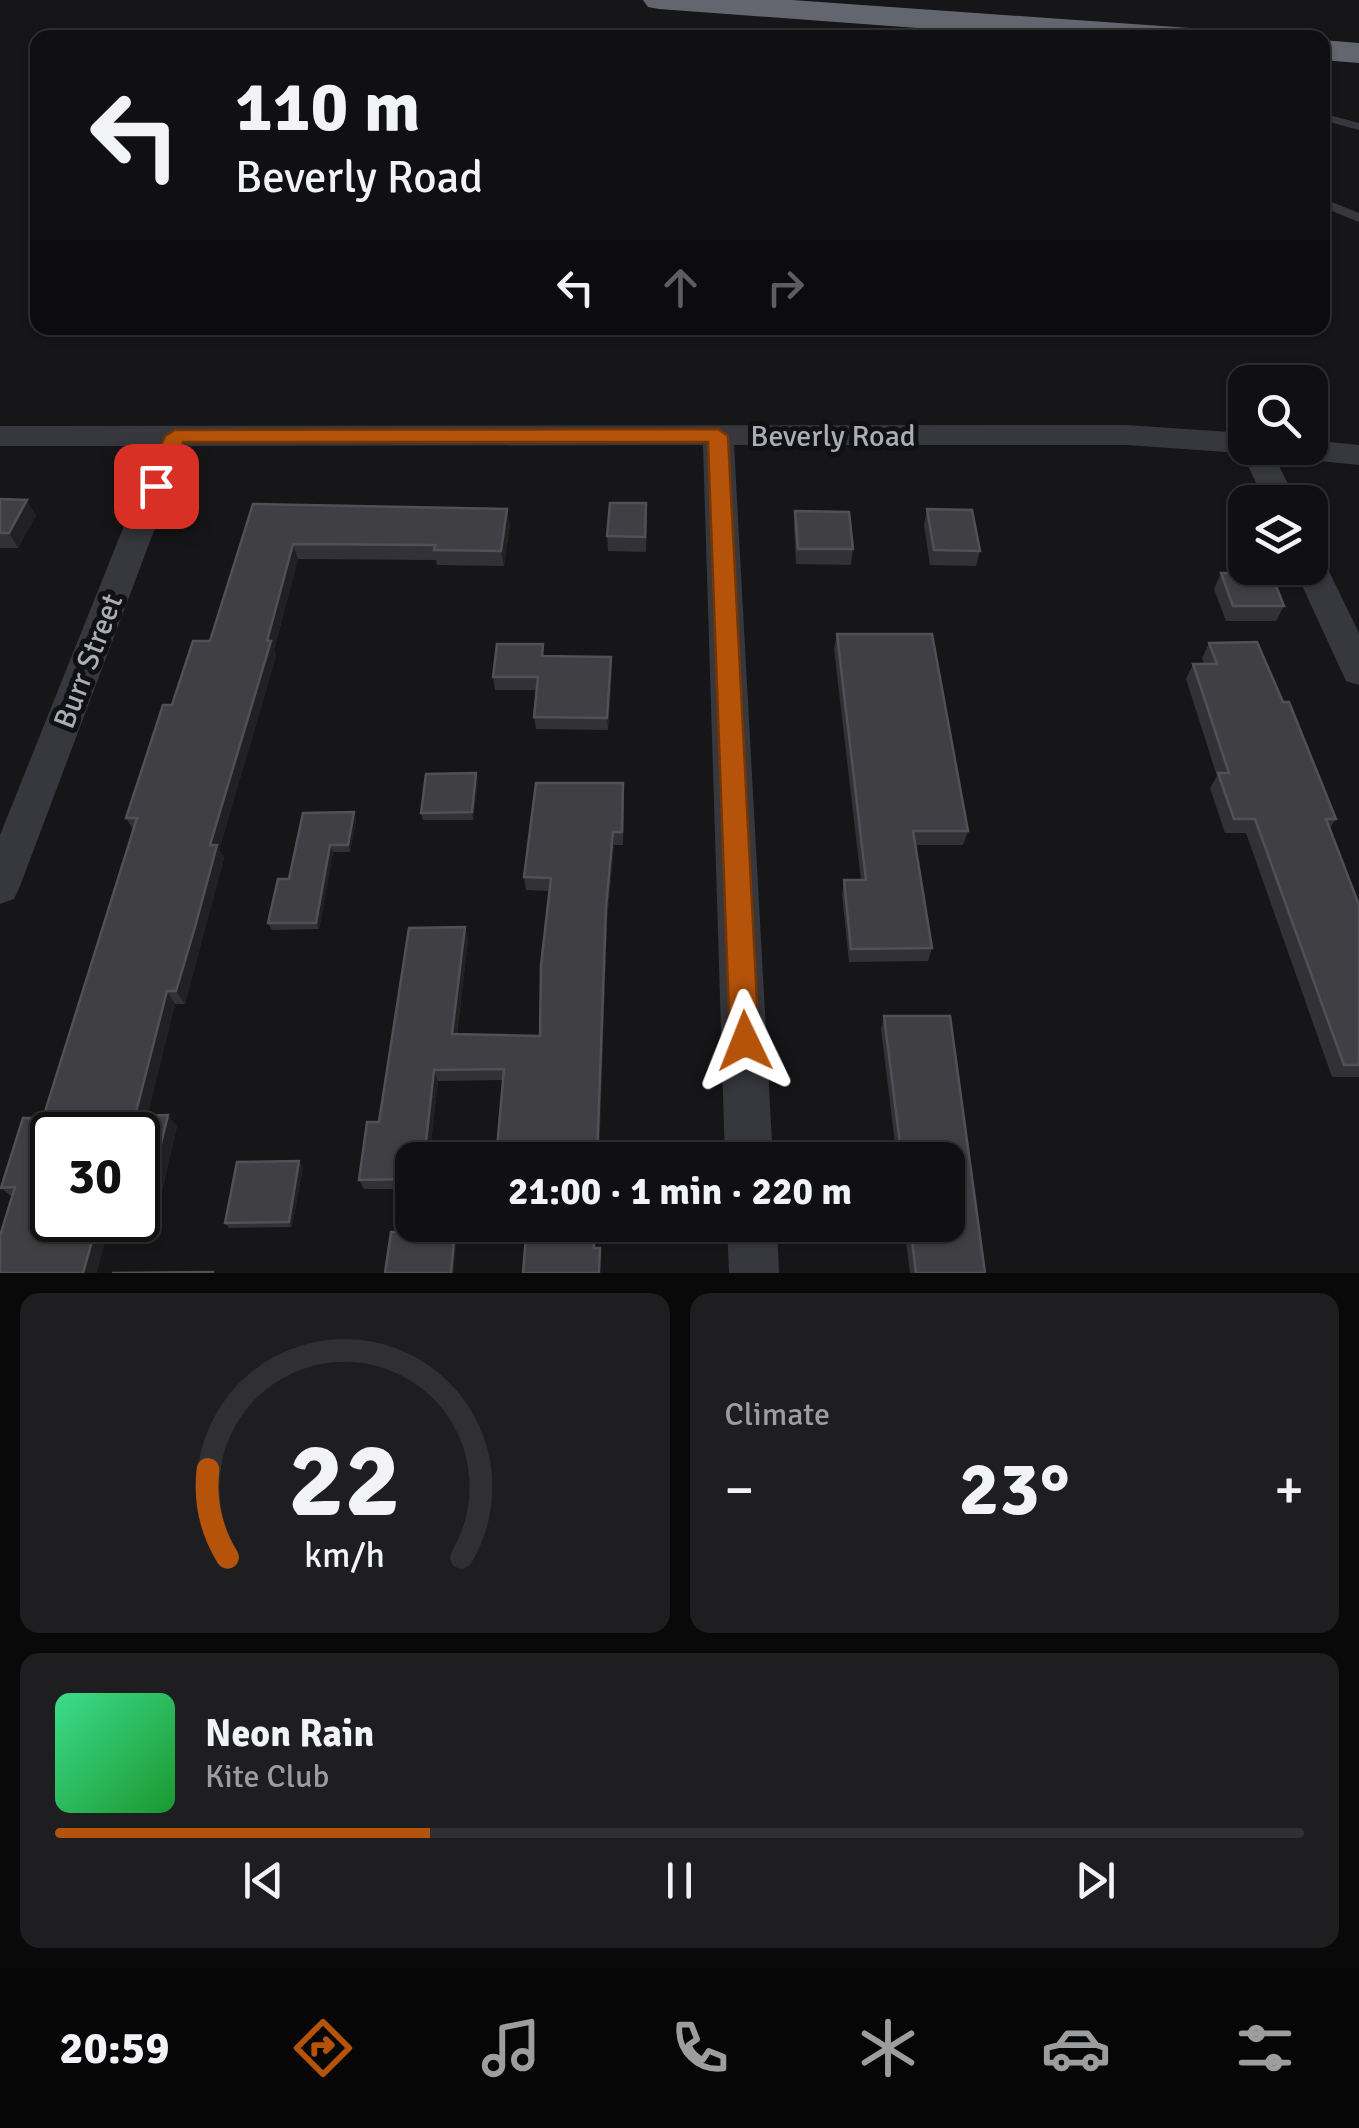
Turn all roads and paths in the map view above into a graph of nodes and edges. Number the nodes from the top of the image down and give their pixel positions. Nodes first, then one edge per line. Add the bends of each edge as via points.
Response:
1 (658, 0) edge
2 (1093, 30) edge
3 (1330, 38) edge
4 (1359, 40) edge
5 (1330, 50) edge
6 (1359, 52) edge
7 (1330, 118) edge
8 (1359, 127) edge
9 (1330, 205) edge
10 (1359, 218) edge
11 (0, 436) edge
12 (175, 436) junction
13 (718, 436) junction
14 (1228, 443) edge
15 (1328, 452) edge
16 (1359, 455) edge
17 (1319, 585) edge
18 (1359, 670) edge
19 (0, 886) edge
20 (749, 1142) edge
21 (753, 1242) edge
22 (754, 1273) edge

1 - 2 highway
3 - 4 highway
5 - 6 highway
7 - 8 lane
9 - 10 lane
11 - 12 street, Beverly Road
12 - 13 street, Beverly Road
12 - 19 street, Burr Street
13 - 14 street, Beverly Road via 1126,436
13 - 20 street
15 - 16 street
17 - 18 street
21 - 22 street

